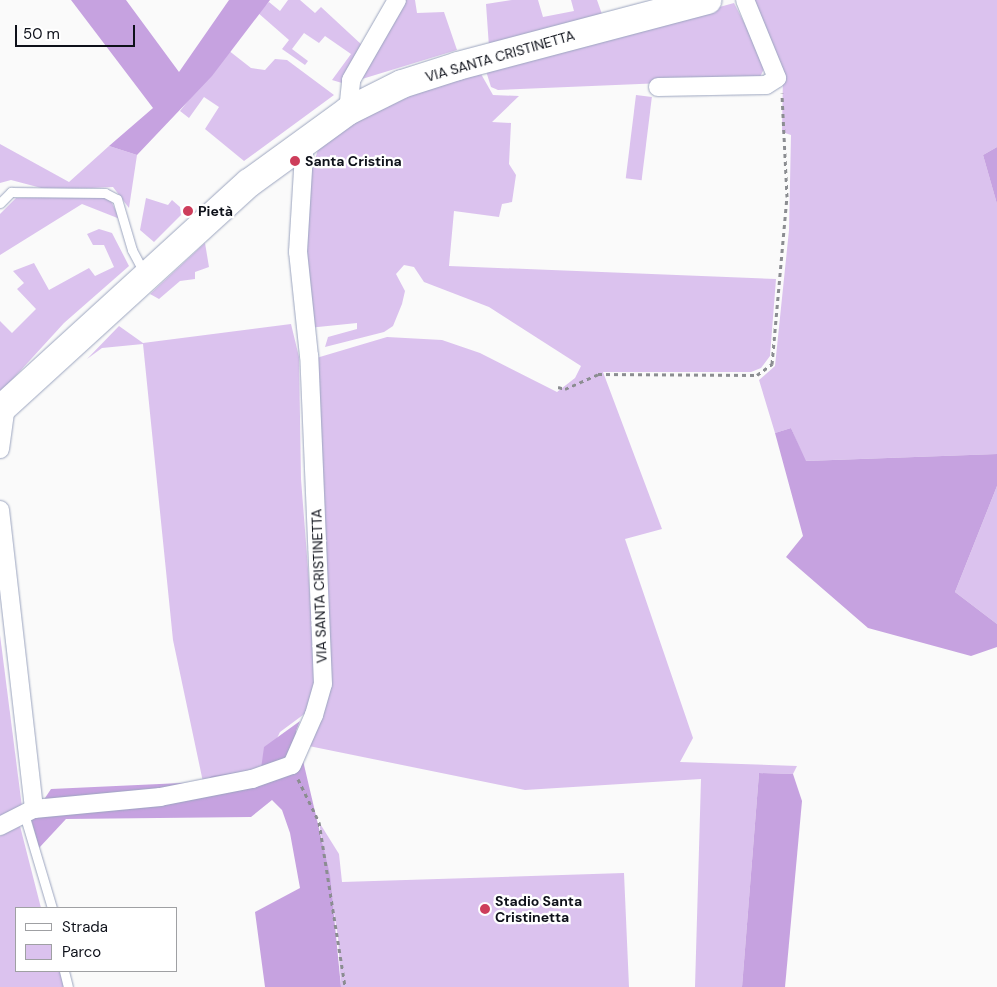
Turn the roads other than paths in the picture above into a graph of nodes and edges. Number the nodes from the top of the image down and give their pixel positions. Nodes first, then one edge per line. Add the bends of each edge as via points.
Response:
1 (397, 0) edge
2 (707, 0) edge
3 (745, 0) edge
4 (658, 87) dead end
5 (348, 111) junction
6 (305, 139) junction
7 (0, 203) edge
8 (146, 274) junction
9 (3, 408) edge
10 (0, 449) edge
11 (0, 510) edge
12 (29, 811) junction
13 (0, 826) edge
14 (52, 907) edge
15 (64, 972) edge
16 (68, 987) edge

1 - 5 street via 351,80
2 - 5 main road, VIA SANTA CRISTINETTA via 402,84
3 - 4 street via 777,78 766,85
5 - 6 main road, VIA SANTA CRISTINETTA
6 - 8 main road, VIA SANTA CRISTINETTA
6 - 12 street, VIA SANTA CRISTINETTA via 298,252 309,356 323,684 292,765 252,780 160,797
7 - 8 lane via 11,192 105,192 117,199 132,250
8 - 9 main road, VIA SANTA CRISTINETTA
9 - 10 street
11 - 12 street
12 - 13 street
12 - 14 lane
15 - 16 lane

